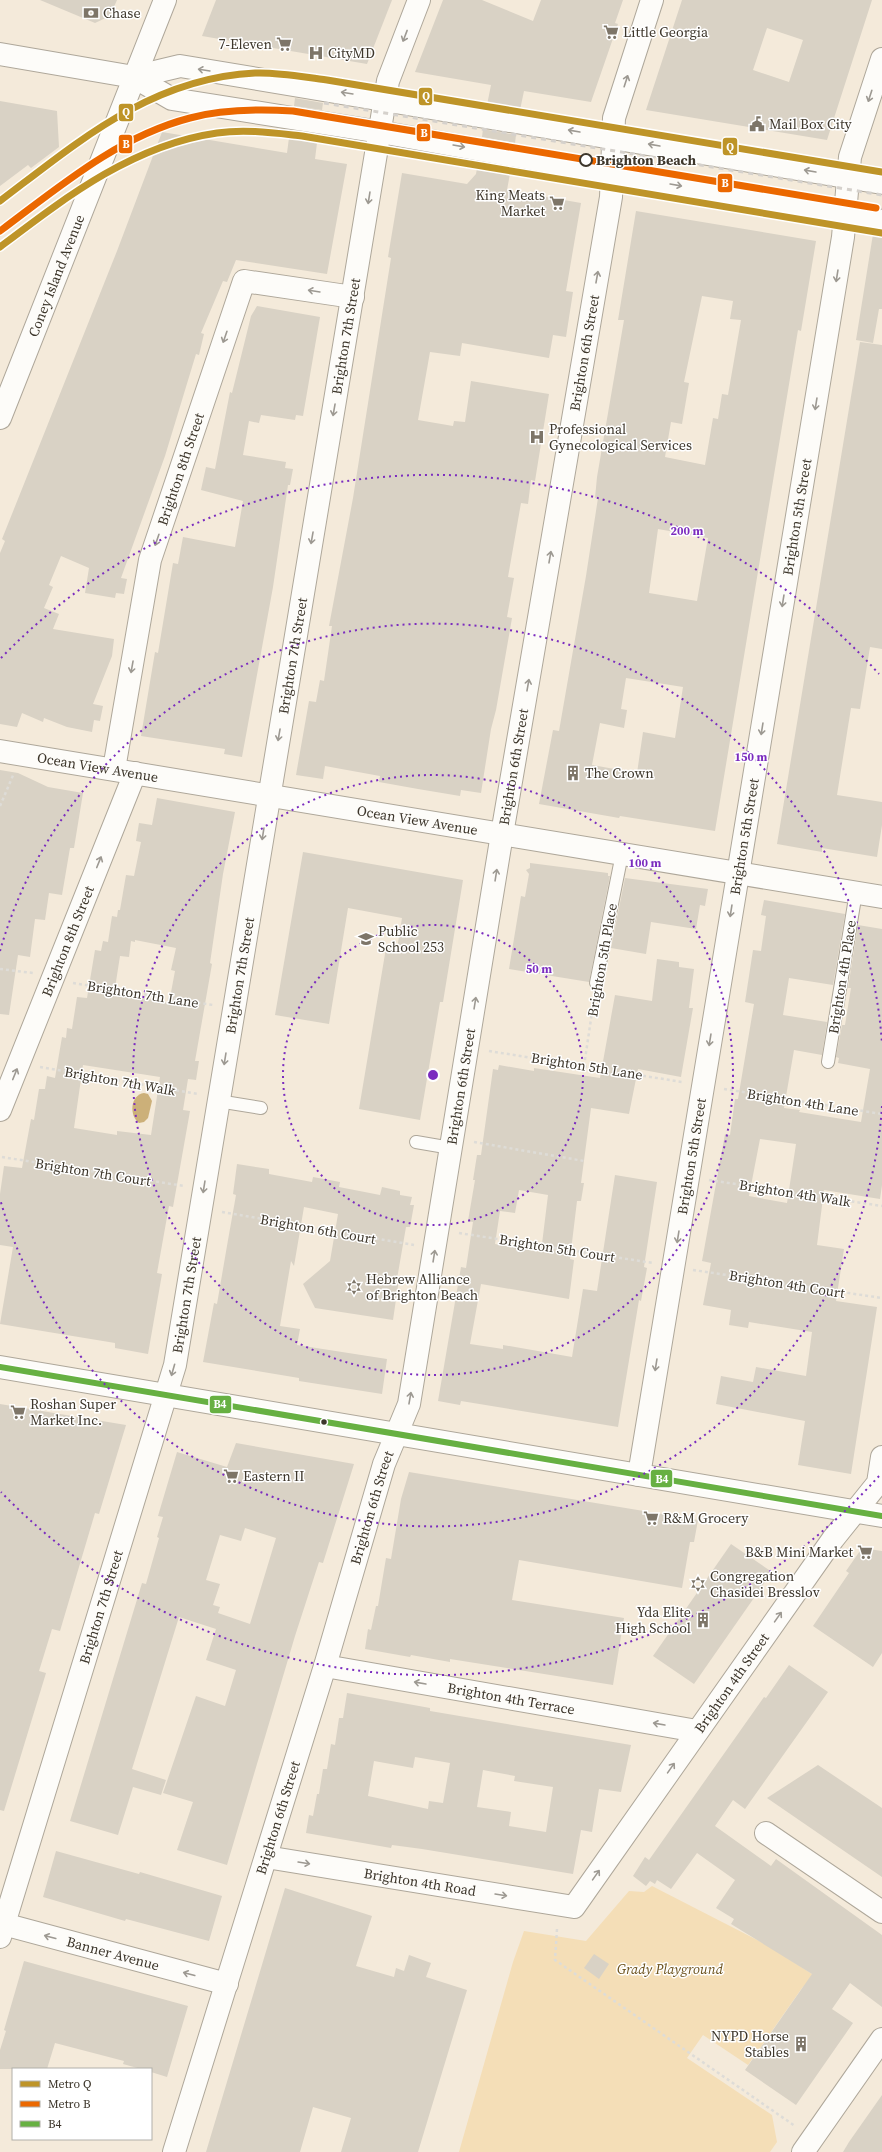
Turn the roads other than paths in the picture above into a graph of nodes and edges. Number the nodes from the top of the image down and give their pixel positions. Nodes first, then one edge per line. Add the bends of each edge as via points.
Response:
1 (165, 0) edge
2 (420, 0) edge
3 (652, 0) edge
4 (0, 54) edge
5 (882, 59) edge
6 (134, 76) junction
7 (385, 99) junction
8 (380, 132) junction
9 (612, 138) junction
10 (610, 173) junction
11 (848, 178) junction
12 (882, 183) edge
13 (845, 215) junction
14 (882, 221) edge
15 (353, 297) junction
16 (0, 418) edge
17 (0, 751) edge
18 (114, 769) junction
19 (136, 773) junction
20 (269, 795) junction
21 (502, 834) junction
22 (622, 854) junction
23 (738, 873) junction
24 (856, 892) junction
25 (882, 897) edge
26 (596, 983) road end
27 (828, 1062) dead end
28 (208, 1097) junction
29 (261, 1108) dead end
30 (0, 1110) edge
31 (416, 1142) dead end
32 (451, 1148) junction
33 (0, 1367) edge
34 (166, 1395) junction
35 (396, 1434) junction
36 (882, 1457) edge
37 (639, 1475) junction
38 (854, 1511) junction
39 (882, 1516) edge
40 (325, 1666) junction
41 (697, 1731) junction
42 (766, 1833) dead end
43 (266, 1857) junction
44 (574, 1907) joint
45 (882, 1912) edge
46 (1, 1928) edge
47 (227, 1984) junction
48 (882, 2039) edge
49 (174, 2152) edge
50 (803, 2152) edge

1 - 6 street, Coney Island Avenue
2 -> 7 street, Brighton 7th Street via 388,81
9 -> 3 street, Brighton 6th Street via 614,118
4 - 6 street
5 -> 11 street, Brighton 5th Street via 850,157
7 -> 6 street via 180,66
6 - 8 street via 172,99
6 - 16 street, Coney Island Avenue
7 - 8 street, Brighton 7th Street
9 -> 7 street
8 -> 10 street
8 -> 15 street, Brighton 7th Street
9 - 10 street, Brighton 6th Street
11 -> 9 street
10 -> 13 street
21 -> 10 street, Brighton 6th Street via 611,197
11 - 12 street
11 - 13 street, Brighton 5th Street
13 - 14 street
13 -> 23 street, Brighton 5th Street via 844,237
15 -> 18 street, Brighton 8th Street via 244,281 150,560
15 -> 20 street, Brighton 7th Street
17 - 18 street, Ocean View Avenue
18 - 19 street, Ocean View Avenue
19 - 20 street, Ocean View Avenue
30 -> 19 street, Brighton 8th Street
20 - 21 street, Ocean View Avenue
20 -> 28 street, Brighton 7th Street
21 - 22 street, Ocean View Avenue
32 -> 21 street, Brighton 6th Street
22 - 23 street, Ocean View Avenue
22 - 26 lane, Brighton 5th Place
23 - 24 street, Ocean View Avenue
23 -> 37 street, Brighton 5th Street
24 - 25 street, Ocean View Avenue
24 - 27 lane, Brighton 4th Place
28 - 29 lane
28 -> 34 street, Brighton 7th Street via 175,1365
31 - 32 lane
35 -> 32 street, Brighton 6th Street via 409,1404
33 - 34 street
34 - 35 street
34 - 46 street, Brighton 7th Street
35 - 37 street
35 - 40 street, Brighton 6th Street via 384,1464
36 - 38 street, Brighton 4th Street via 878,1483
37 - 38 street
38 - 39 street
41 -> 38 street, Brighton 4th Street
41 -> 40 street, Brighton 4th Terrace
40 - 43 street, Brighton 6th Street
44 -> 41 street, Brighton 4th Street
42 - 45 street
43 -> 44 street, Brighton 4th Road
43 - 47 street, Brighton 6th Street
47 -> 46 street, Banner Avenue
47 - 49 street, Brighton 6th Street
48 - 50 street

